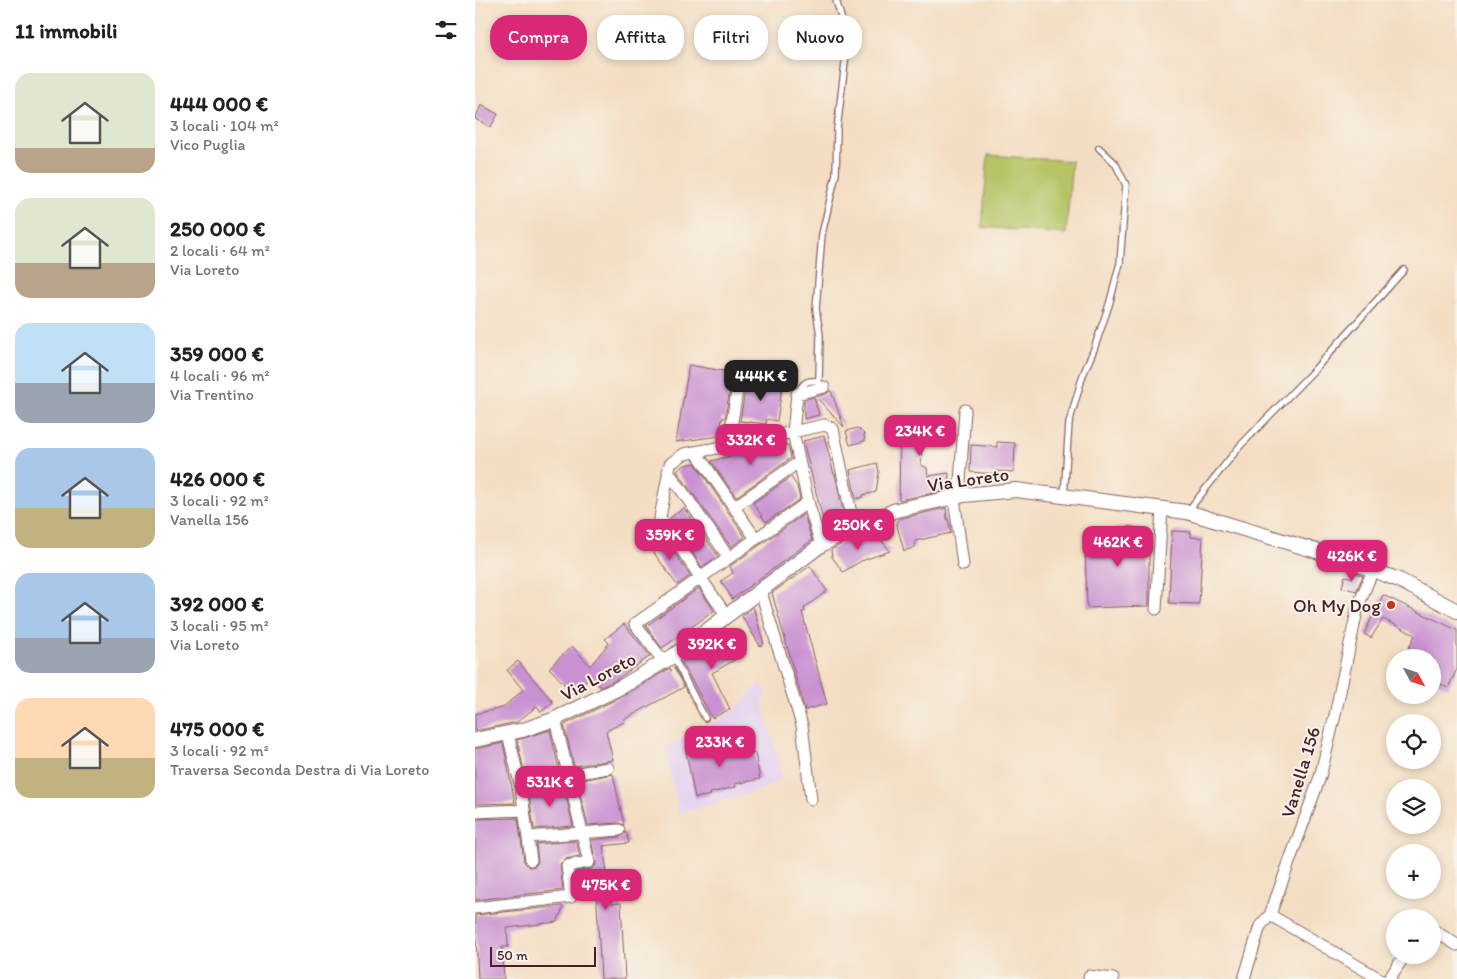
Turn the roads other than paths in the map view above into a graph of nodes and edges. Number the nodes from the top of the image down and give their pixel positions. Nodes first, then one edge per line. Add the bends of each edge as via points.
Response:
1 (836, 0) edge
2 (1099, 148) dead end
3 (1404, 270) dead end
4 (740, 373) dead end
5 (824, 387) dead end
6 (797, 394) junction
7 (965, 410) dead end
8 (793, 432) junction
9 (727, 446) junction
10 (696, 452) junction
11 (799, 462) junction
12 (668, 471) junction
13 (1065, 496) junction
14 (957, 497) junction
15 (808, 502) junction
16 (734, 507) junction
17 (1162, 508) junction
18 (1187, 512) junction
19 (854, 527) junction
20 (756, 539) junction
21 (821, 545) junction
22 (729, 558) junction
23 (963, 564) dead end
24 (1373, 570) junction
25 (701, 577) junction
26 (761, 589) junction
27 (1156, 609) dead end
28 (1457, 611) edge
29 (726, 615) junction
30 (668, 659) junction
31 (705, 718) dead end
32 (555, 719) junction
33 (508, 734) junction
34 (475, 740) edge
35 (608, 768) dead end
36 (568, 776) junction
37 (521, 788) junction
38 (811, 799) dead end
39 (524, 810) junction
40 (475, 812) edge
41 (619, 830) dead end
42 (582, 833) junction
43 (528, 837) junction
44 (531, 860) dead end
45 (475, 908) edge
46 (1270, 915) junction
47 (1441, 935) edge
48 (1457, 945) edge
49 (1399, 964) edge
50 (1089, 976) dead end
51 (1113, 979) edge
52 (1243, 979) edge
53 (1380, 979) edge
54 (1389, 979) edge

1 - 6 lane via 847,46 837,129 836,174 822,234 816,309 820,335 819,381 804,382
2 - 13 lane via 1115,163 1126,185 1120,263 1069,423
3 - 18 lane via 1240,446
4 - 9 street
5 - 6 street
6 - 8 street
7 - 14 street
8 - 9 street
8 - 11 street
8 - 19 street via 825,425 833,429
9 - 10 street
10 - 12 street via 684,454 670,464
10 - 16 street
11 - 15 street
11 - 16 street
12 - 22 street
12 - 25 street via 661,518
13 - 14 street, Via Loreto via 1016,490
13 - 17 street, Via Loreto
14 - 19 street, Via Loreto via 896,510
14 - 23 street
15 - 20 street
15 - 21 street
16 - 20 street
17 - 18 street, Via Loreto
17 - 27 street
18 - 24 street, Via Loreto
19 - 21 street, Via Loreto
20 - 22 street
21 - 26 street, Via Loreto
22 - 25 street
24 - 28 street, Via Loreto
24 - 46 street, Vanella 156 via 1358,606 1320,776
25 - 29 street
25 - 30 street via 635,624
26 - 29 street, Via Loreto
26 - 38 street via 802,725
29 - 30 street, Via Loreto
30 - 31 lane
30 - 32 street, Via Loreto via 623,686
32 - 33 street, Via Loreto
32 - 36 street
33 - 34 street, Via Loreto
33 - 37 street
35 - 36 street
36 - 37 street
36 - 42 street
37 - 39 street
39 - 40 street
39 - 43 street
41 - 42 street
42 - 43 street
42 - 45 street via 589,862 567,866 571,897
43 - 44 street
46 - 52 street, Vanella 156 via 1260,926
46 - 53 street
47 - 48 street
49 - 54 street
50 - 51 street

